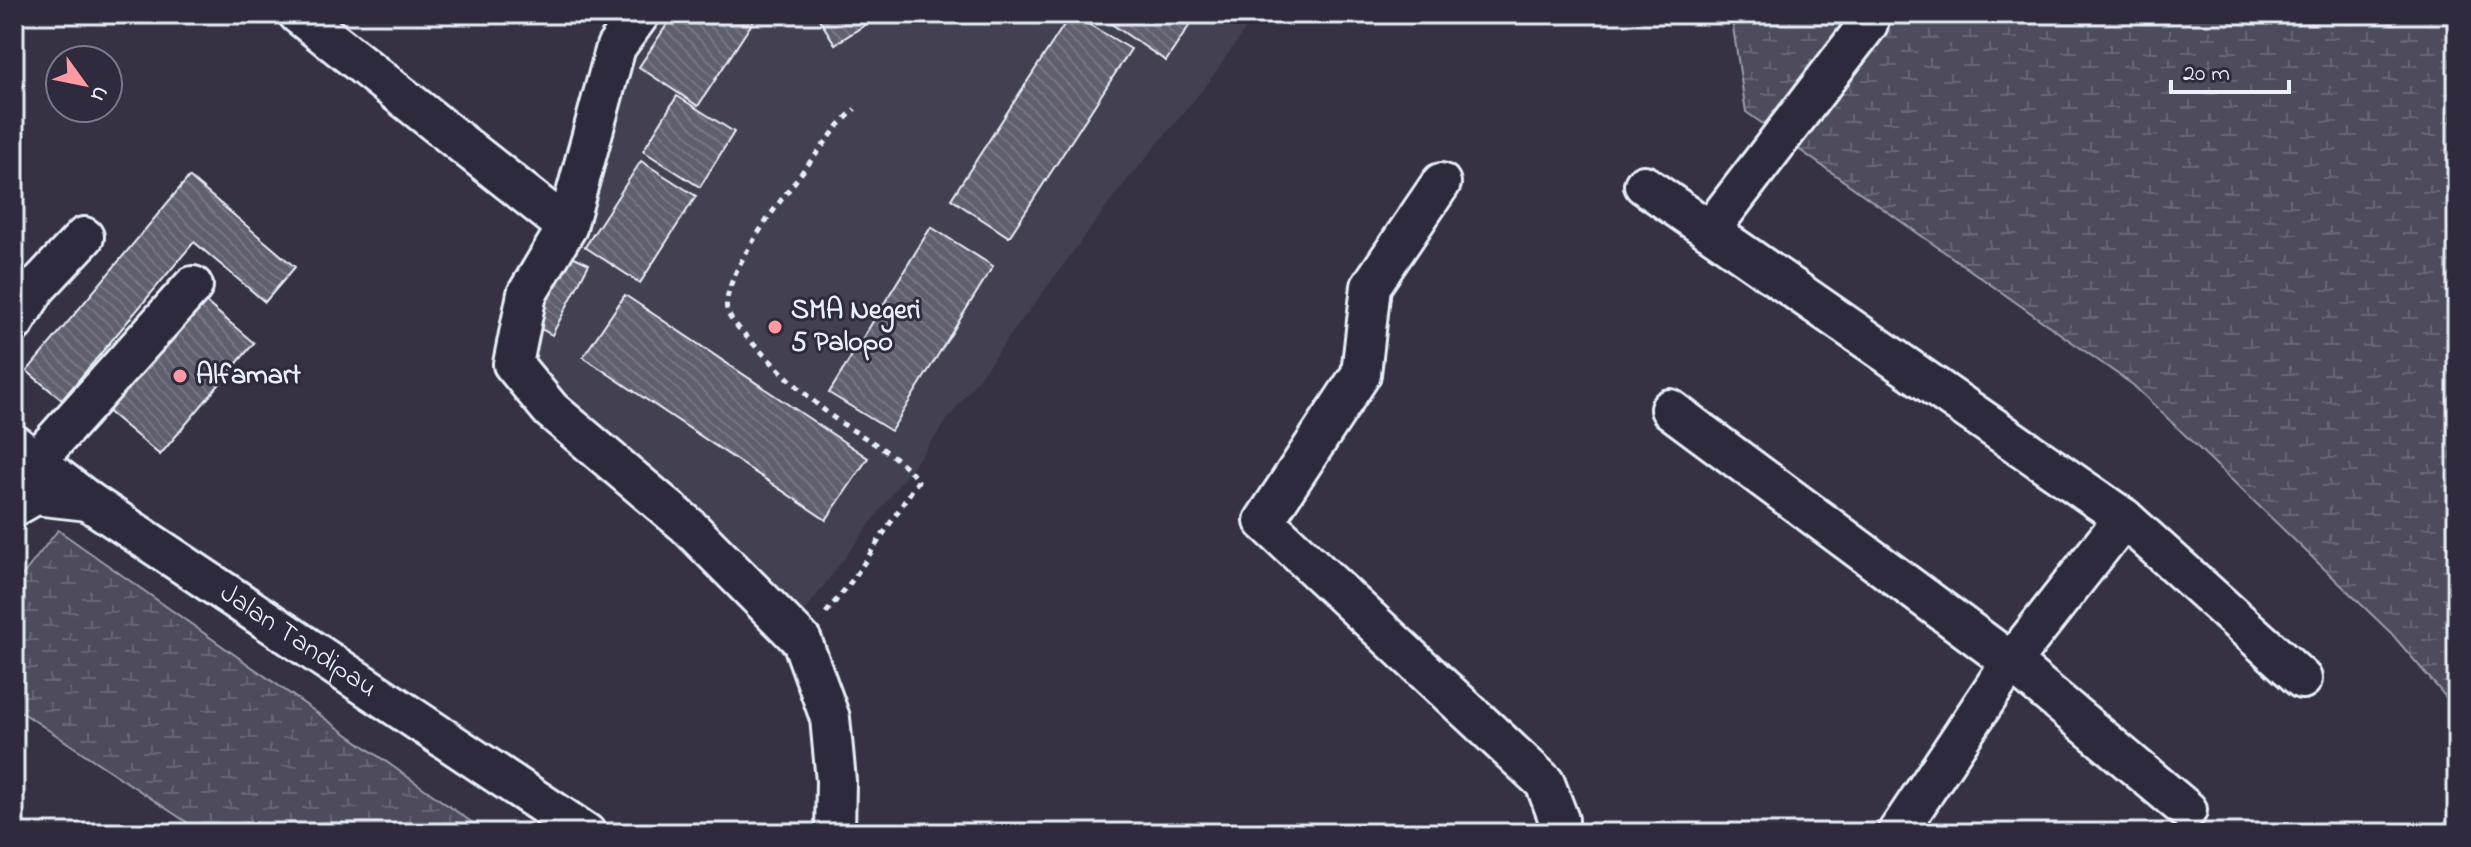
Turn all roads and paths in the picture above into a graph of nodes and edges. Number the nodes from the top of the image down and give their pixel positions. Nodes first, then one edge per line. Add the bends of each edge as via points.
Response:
1 (298, 14) edge
2 (640, 14) edge
3 (1868, 24) dead end
4 (855, 109) dead end
5 (1441, 183) dead end
6 (1644, 185) dead end
7 (567, 227) junction
8 (1710, 230) junction
9 (84, 237) dead end
10 (193, 286) dead end
11 (14, 323) edge
12 (1670, 409) dead end
13 (25, 453) edge
14 (88, 501) junction
15 (14, 507) edge
16 (2124, 518) junction
17 (802, 641) junction
18 (2011, 662) junction
19 (2302, 679) dead end
20 (2187, 810) dead end
21 (586, 833) edge
22 (835, 833) edge
23 (1555, 833) edge
24 (1897, 833) edge

1 - 7 street
2 - 7 street via 616,47
3 - 8 street
4 - 17 path via 746,250 726,297 729,317 774,364 829,414 918,481 854,578
5 - 23 street via 1371,286 1361,374 1264,521 1545,783 1559,820
6 - 8 street
7 - 17 street via 527,294 513,364 551,410 687,525
8 - 16 street
9 - 11 street via 36,288
10 - 13 street
12 - 18 street
13 - 14 street, Jalan Tandipau
14 - 15 street via 35,495
14 - 21 street, Jalan Tandipau
16 - 18 street
16 - 19 street
17 - 22 street via 830,718
18 - 20 street
18 - 24 street

